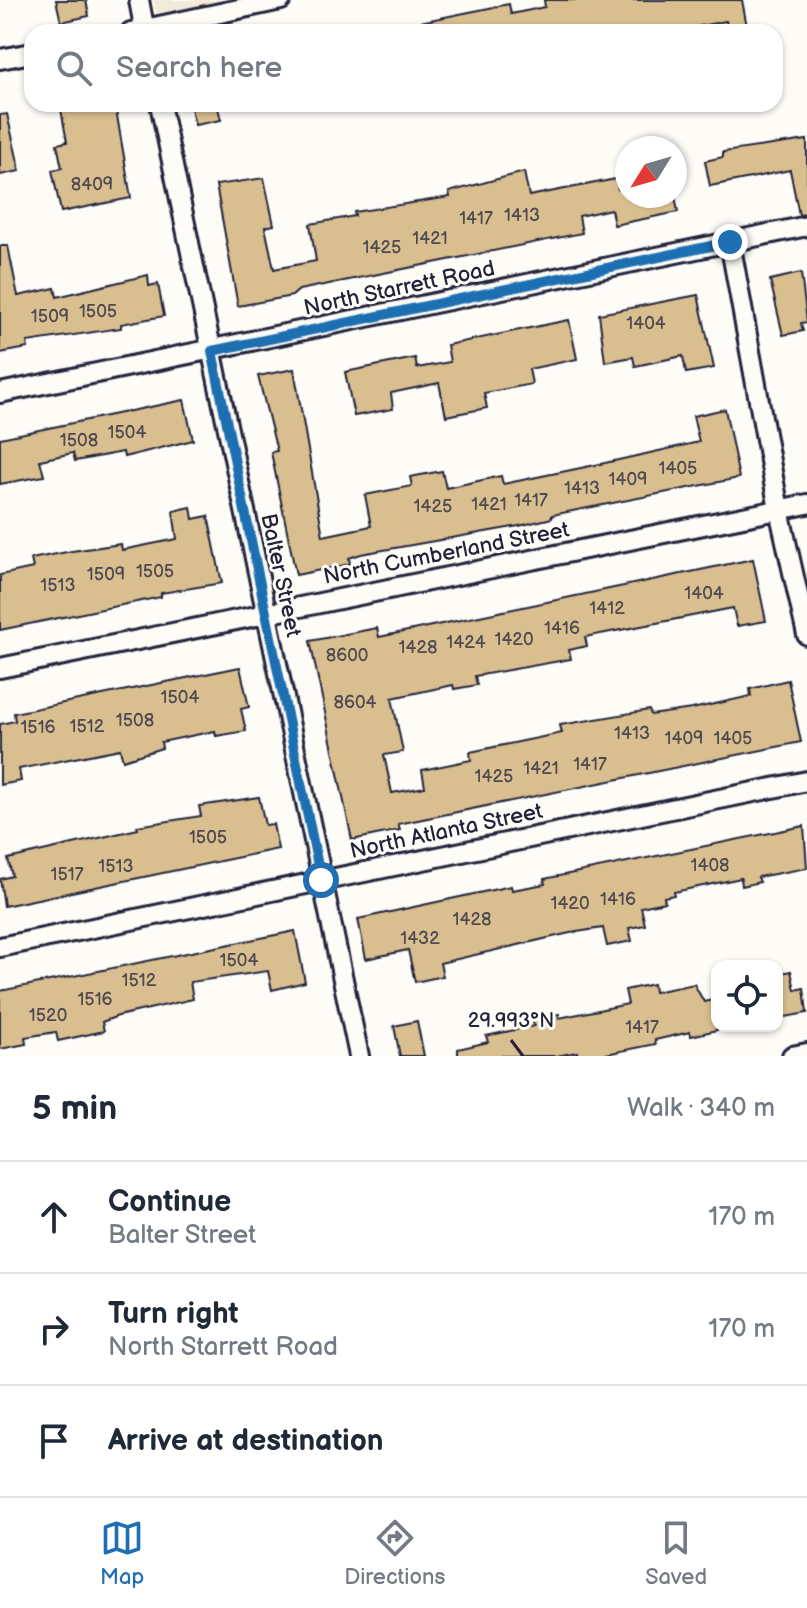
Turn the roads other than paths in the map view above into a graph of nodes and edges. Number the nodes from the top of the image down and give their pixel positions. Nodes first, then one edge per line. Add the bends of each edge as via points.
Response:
1 (139, 0) edge
2 (281, 0) edge
3 (140, 24) edge
4 (172, 24) edge
5 (24, 54) edge
6 (0, 59) edge
7 (162, 112) edge
8 (807, 226) edge
9 (730, 242) junction
10 (212, 351) junction
11 (0, 393) edge
12 (807, 504) edge
13 (779, 510) junction
14 (264, 613) junction
15 (807, 635) edge
16 (0, 668) edge
17 (807, 781) edge
18 (321, 880) junction
19 (0, 947) edge
20 (807, 1053) edge
21 (359, 1056) edge
22 (792, 1056) edge

1 - 3 street
2 - 4 street
5 - 6 street
7 - 10 street, Balter Street
8 - 9 street, North Starrett Road
9 - 10 street, North Starrett Road
9 - 13 street
10 - 11 street, North Starrett Road
10 - 14 street, Balter Street
12 - 13 street, North Cumberland Street
13 - 14 street, North Cumberland Street
13 - 15 street
14 - 16 street, North Cumberland Street
14 - 18 street, Balter Street
17 - 18 street, North Atlanta Street
18 - 19 street, North Atlanta Street
18 - 21 street, Balter Street
20 - 22 street

